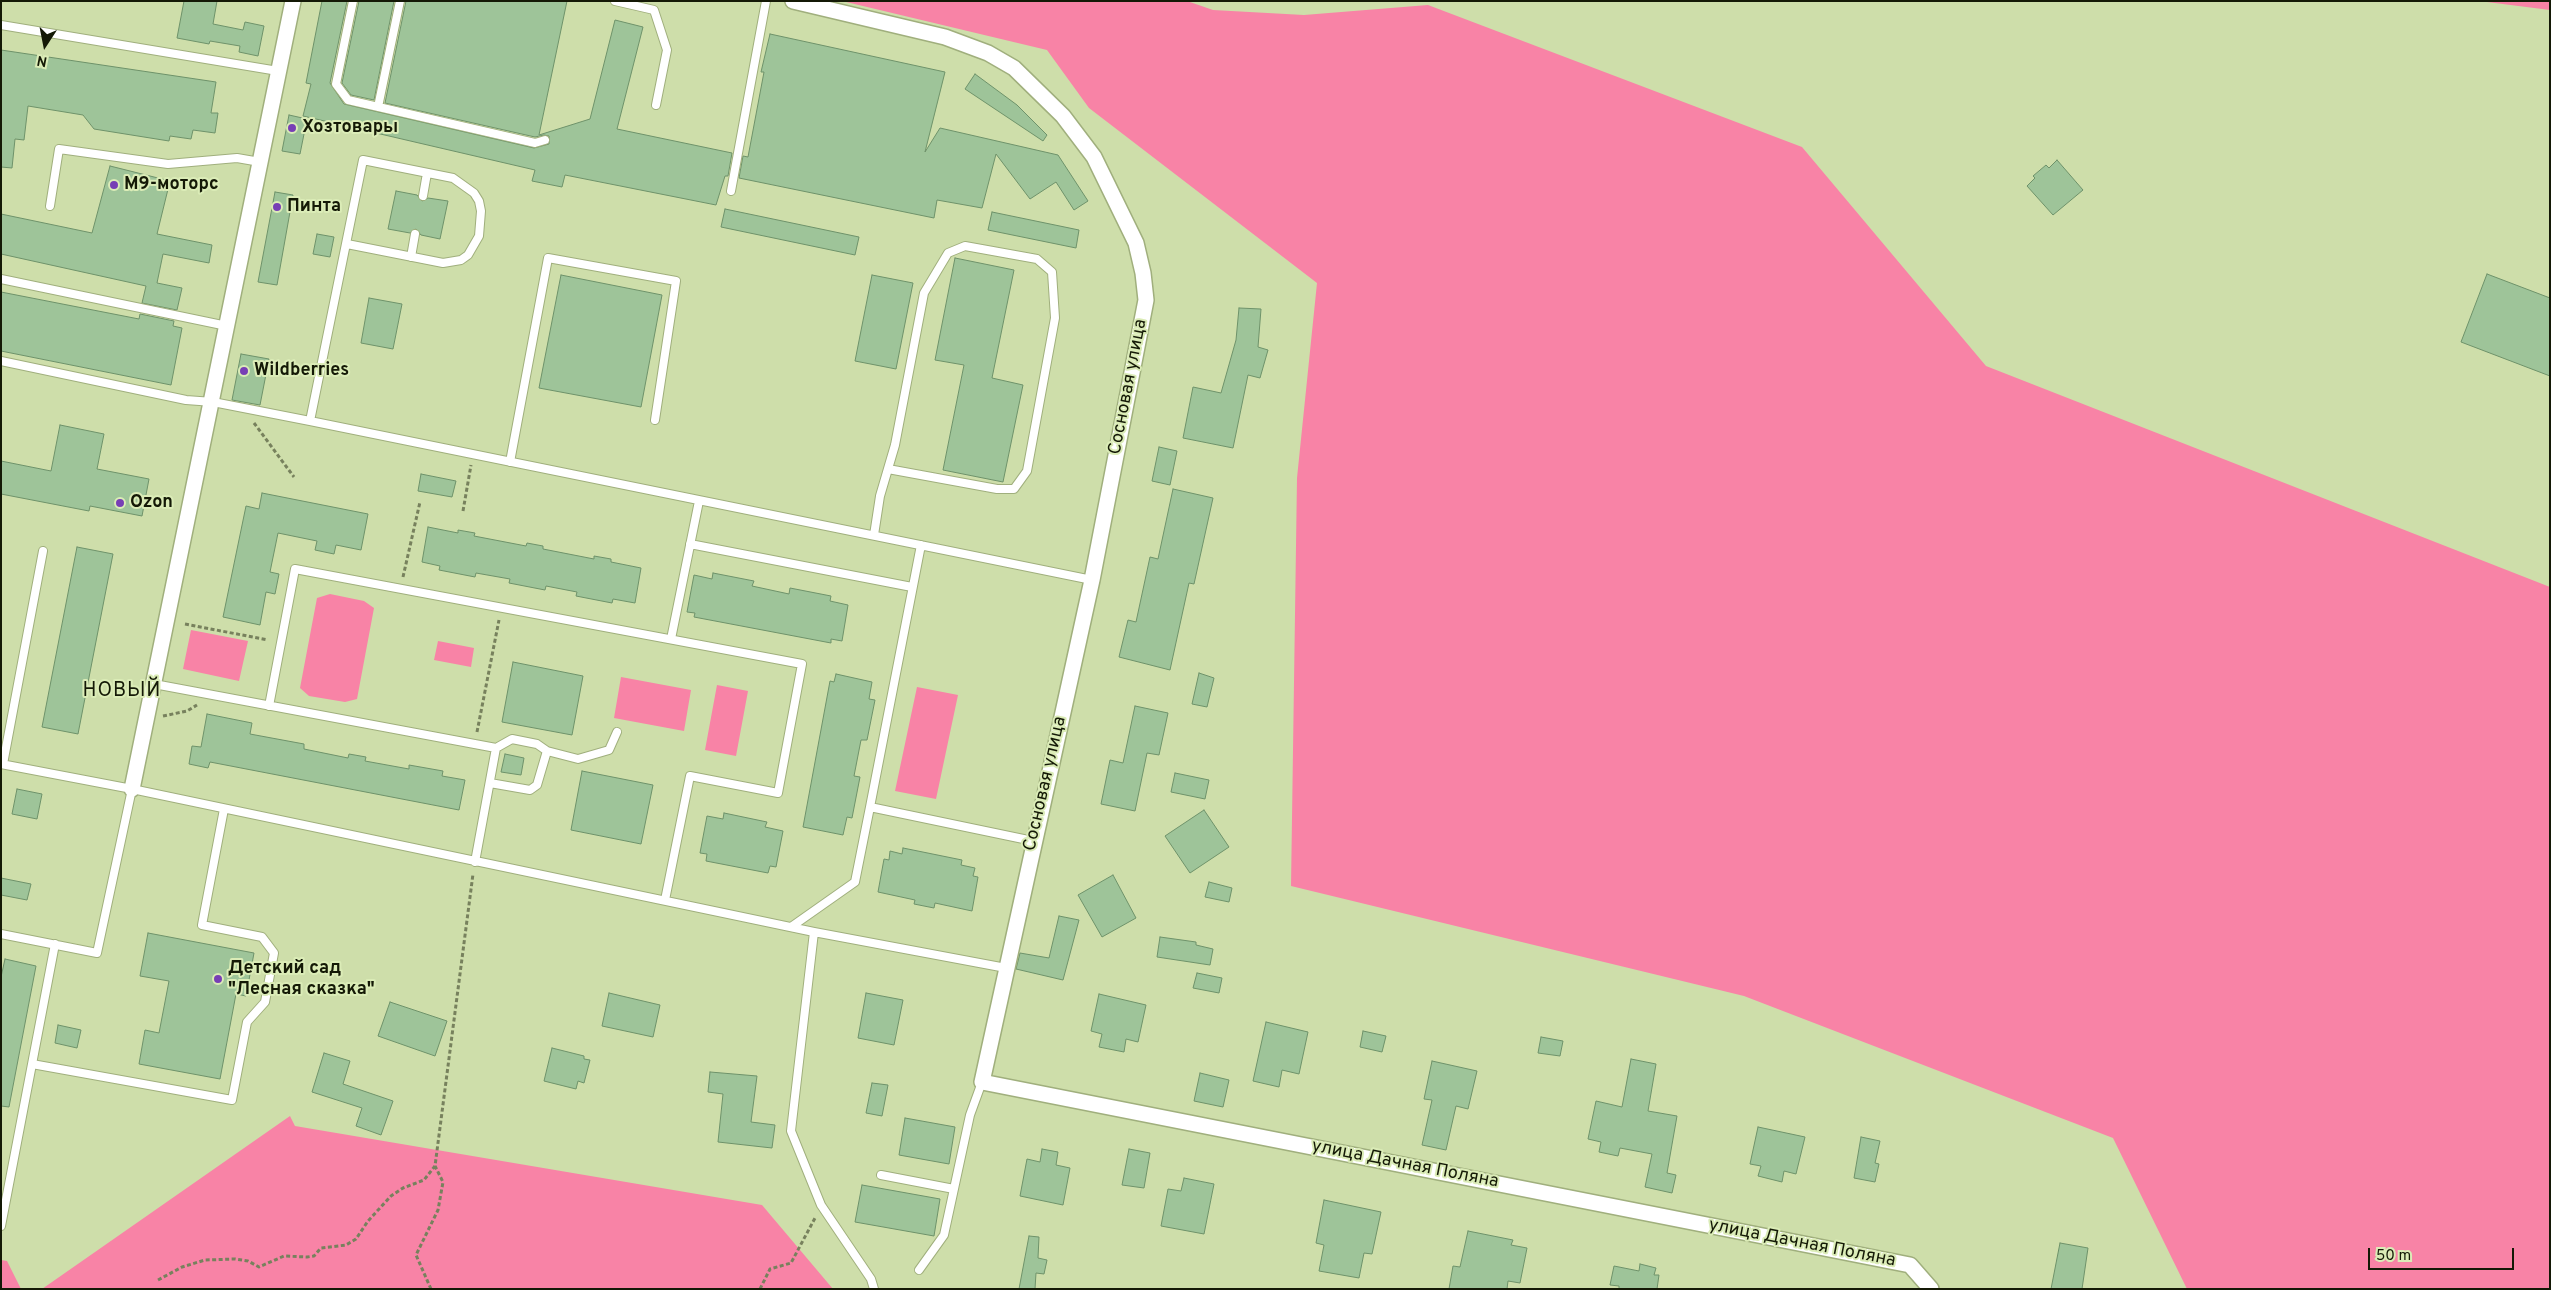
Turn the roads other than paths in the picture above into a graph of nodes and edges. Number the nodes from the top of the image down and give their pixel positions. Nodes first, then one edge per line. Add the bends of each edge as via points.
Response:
1 (293, 1) edge
2 (354, 1) edge
3 (400, 1) edge
4 (615, 1) edge
5 (766, 1) edge
6 (793, 1) edge
7 (1, 25) edge
8 (278, 71) junction
9 (656, 105) dead end
10 (378, 107) junction
11 (545, 140) dead end
12 (260, 162) junction
13 (427, 173) junction
14 (731, 190) dead end
15 (423, 196) dead end
16 (50, 206) dead end
17 (415, 234) dead end
18 (347, 244) junction
19 (411, 257) junction
20 (1, 279) edge
21 (227, 326) junction
22 (1, 362) edge
23 (213, 402) junction
24 (655, 420) dead end
25 (310, 421) junction
26 (510, 462) junction
27 (888, 469) junction
28 (699, 501) junction
29 (874, 535) junction
30 (690, 544) junction
31 (921, 545) junction
32 (44, 551) dead end
33 (1092, 580) junction
34 (912, 587) junction
35 (671, 639) junction
36 (154, 684) junction
37 (268, 706) junction
38 (617, 732) dead end
39 (496, 748) junction
40 (547, 751) junction
41 (2, 764) edge
42 (490, 782) junction
43 (132, 789) junction
44 (870, 807) junction
45 (224, 809) junction
46 (1033, 841) junction
47 (475, 862) junction
48 (665, 900) junction
49 (791, 927) junction
50 (814, 932) junction
51 (1, 934) edge
52 (55, 944) junction
53 (1006, 968) junction
54 (32, 1064) junction
55 (982, 1082) junction
56 (881, 1175) dead end
57 (954, 1189) junction
58 (1, 1226) edge
59 (919, 1270) dead end
60 (874, 1289) edge
61 (1931, 1289) edge

1 - 8 street
2 - 10 lane via 336,84 348,100
3 - 10 lane
4 - 9 lane via 654,10 667,50
5 - 14 lane
6 - 33 street, Сосновая улица via 945,37 988,52 1014,68 1063,116 1094,157 1120,207 1136,244 1146,300
7 - 8 lane
8 - 12 street
10 - 11 lane via 535,143
12 - 16 lane via 237,158 168,164 59,149
12 - 21 street
13 - 15 lane
13 - 18 lane via 363,160
13 - 19 lane via 453,178 474,193 481,211 479,236 468,255 461,260 443,263
17 - 19 lane
18 - 19 lane
18 - 25 lane
20 - 21 lane
21 - 23 street
22 - 23 lane via 186,400
23 - 25 lane
23 - 36 street
24 - 26 lane via 676,281 548,258
25 - 26 lane
26 - 28 lane
27 - 27 lane via 924,293 948,253 965,246 1037,259 1052,272 1055,318 1027,471 1014,489 997,489
27 - 29 lane
28 - 29 lane
28 - 30 lane
29 - 31 lane
30 - 34 lane
30 - 35 lane
31 - 33 lane
31 - 34 lane
32 - 41 lane
33 - 46 street, Сосновая улица
34 - 44 lane
35 - 37 lane via 295,569
35 - 48 lane via 802,664 778,793 690,776
36 - 37 lane
36 - 43 street
37 - 39 lane
38 - 40 lane via 609,750 578,759
39 - 40 lane via 512,739 537,744
39 - 42 lane
40 - 42 lane via 537,785 530,790
41 - 43 lane
42 - 47 lane
43 - 45 lane
43 - 52 lane via 98,953
44 - 46 lane
44 - 49 lane via 855,882
45 - 47 lane
45 - 54 lane via 202,925 262,937 274,953 265,1002 247,1022 232,1100
46 - 53 street, Сосновая улица
47 - 48 lane
48 - 49 lane
49 - 50 lane
50 - 53 lane
50 - 60 lane via 791,1131 821,1205 871,1279
51 - 52 lane
52 - 54 lane
53 - 55 street
54 - 58 lane
55 - 57 lane via 970,1115
55 - 61 street, улица Дачная Поляна via 1910,1265
56 - 57 lane
57 - 59 lane via 944,1235

